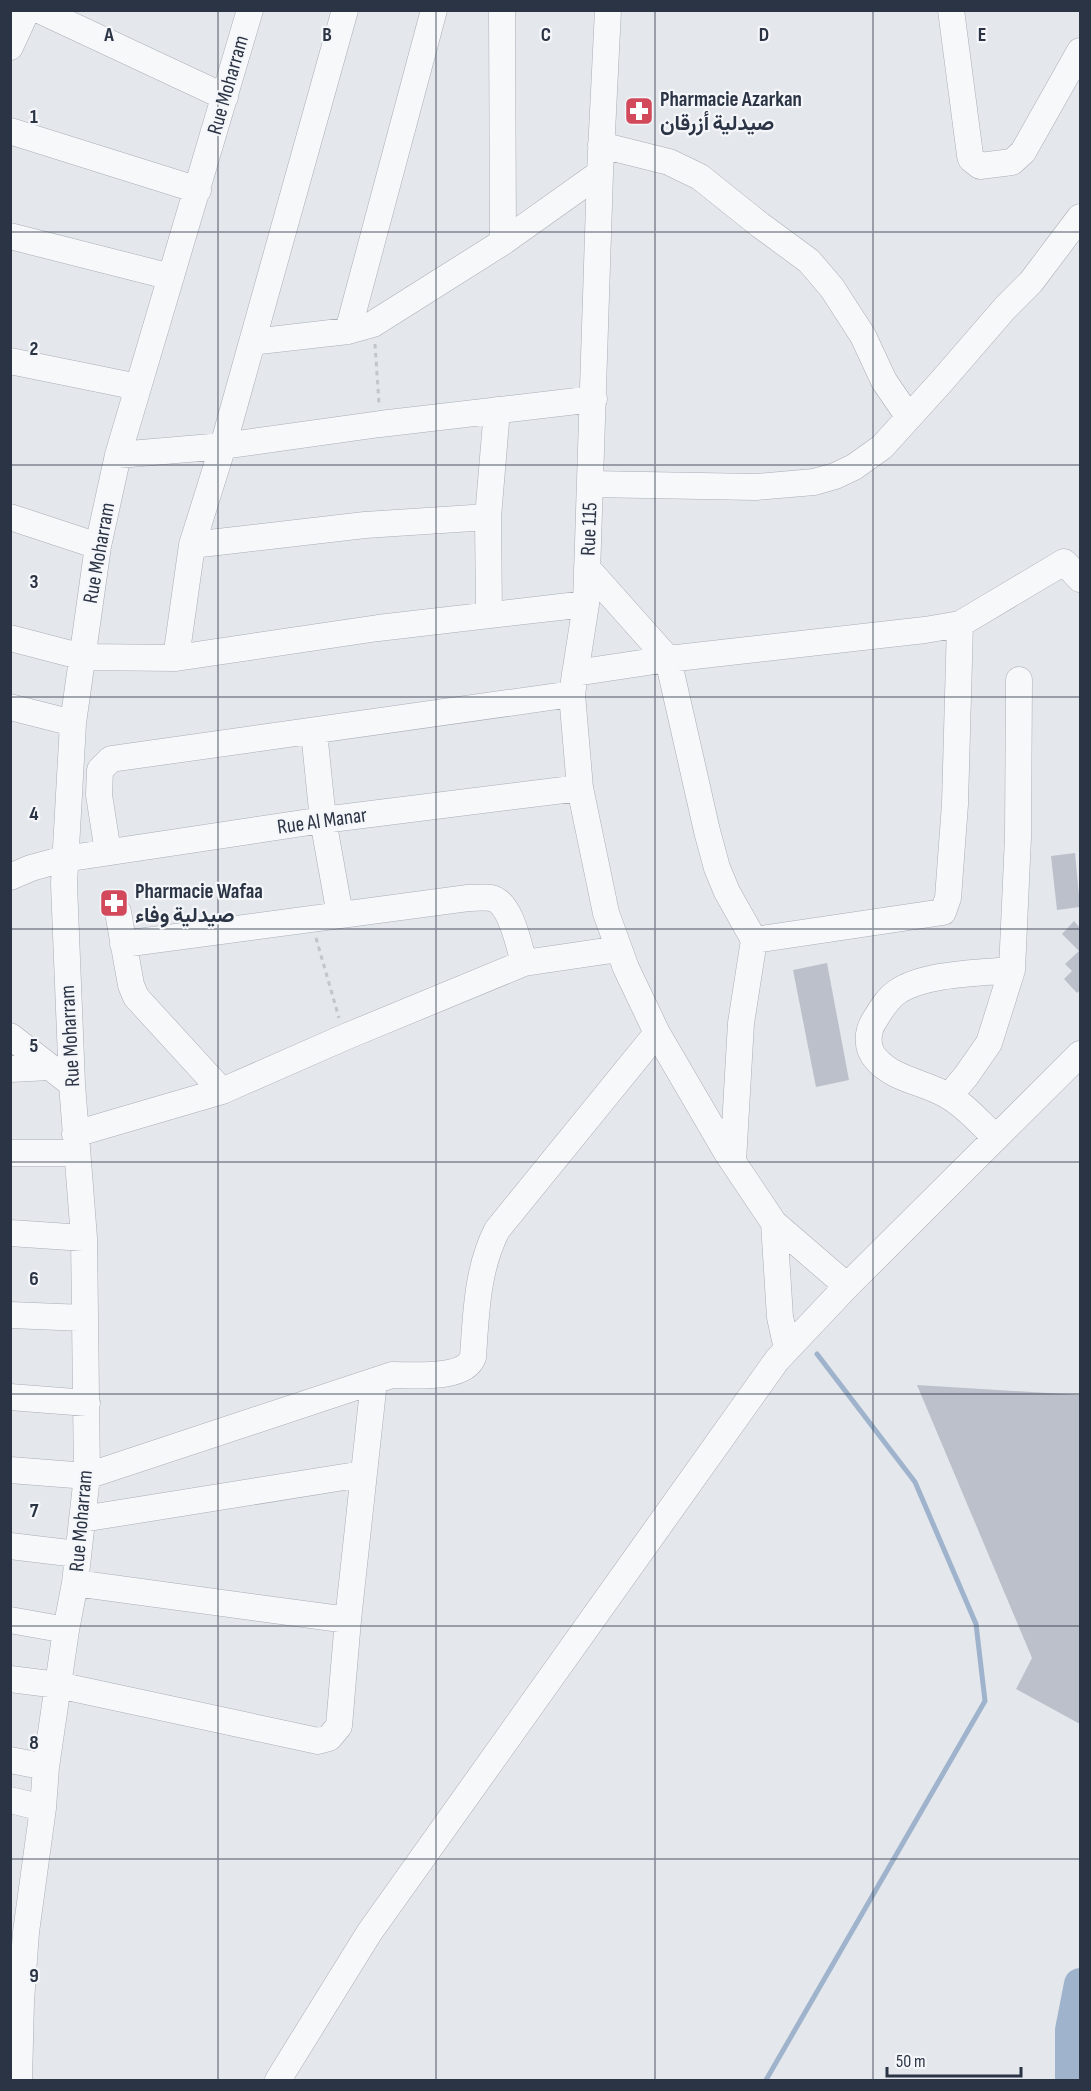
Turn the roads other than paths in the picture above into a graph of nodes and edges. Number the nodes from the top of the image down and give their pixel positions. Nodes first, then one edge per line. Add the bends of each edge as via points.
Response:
1 (27, 10) edge
2 (39, 10) edge
3 (250, 10) edge
4 (345, 10) edge
5 (434, 10) edge
6 (502, 10) edge
7 (609, 10) edge
8 (951, 10) edge
9 (10, 47) edge
10 (1080, 51) edge
11 (225, 97) junction
12 (10, 131) edge
13 (602, 145) junction
14 (600, 173) junction
15 (198, 190) junction
16 (1080, 217) edge
17 (10, 236) edge
18 (503, 242) junction
19 (171, 277) junction
20 (348, 331) junction
21 (252, 342) junction
22 (10, 361) edge
23 (138, 387) junction
24 (594, 399) junction
25 (497, 410) junction
26 (908, 416) junction
27 (223, 446) junction
28 (118, 455) junction
29 (590, 484) junction
30 (488, 517) junction
31 (10, 518) edge
32 (192, 545) junction
33 (98, 546) junction
34 (1075, 563) edge
35 (587, 568) junction
36 (586, 604) junction
37 (489, 615) junction
38 (960, 624) junction
39 (10, 638) edge
40 (83, 657) junction
41 (176, 658) junction
42 (668, 659) junction
43 (1019, 680) dead end
44 (574, 684) junction
45 (10, 707) edge
46 (73, 723) junction
47 (314, 732) junction
48 (580, 788) junction
49 (322, 820) junction
50 (108, 852) junction
51 (10, 853) edge
52 (64, 859) junction
53 (21, 872) edge
54 (118, 912) dead end
55 (340, 915) junction
56 (754, 940) junction
57 (123, 944) junction
58 (619, 949) junction
59 (524, 963) junction
60 (1012, 970) junction
61 (657, 1033) junction
62 (10, 1036) edge
63 (1080, 1054) edge
64 (50, 1067) junction
65 (10, 1069) edge
66 (72, 1084) junction
67 (222, 1091) junction
68 (950, 1094) junction
69 (998, 1137) junction
70 (76, 1143) junction
71 (10, 1153) edge
72 (734, 1161) junction
73 (774, 1223) junction
74 (10, 1233) edge
75 (84, 1238) junction
76 (847, 1287) junction
77 (10, 1315) edge
78 (85, 1318) junction
79 (787, 1349) junction
80 (374, 1381) junction
81 (10, 1397) edge
82 (87, 1403) junction
83 (10, 1470) edge
84 (363, 1474) junction
85 (87, 1476) junction
86 (82, 1519) junction
87 (10, 1546) edge
88 (77, 1554) junction
89 (75, 1583) junction
90 (10, 1620) edge
91 (348, 1620) junction
92 (66, 1630) junction
93 (10, 1679) edge
94 (58, 1685) junction
95 (10, 1760) edge
96 (46, 1767) junction
97 (10, 1800) edge
98 (43, 1808) junction
99 (18, 1934) edge
100 (19, 2080) edge
101 (278, 2080) edge

1 - 9 street
2 - 11 street
3 - 11 street, Rue Moharram
4 - 21 street
5 - 20 street
6 - 18 street
7 - 13 street, Rue 115
8 - 10 street via 970,155 980,166 1012,162 1023,152
11 - 15 street, Rue Moharram
12 - 15 street
13 - 14 street, Rue 115
13 - 26 street via 669,162 700,177 809,261 863,336 884,381
14 - 18 street
14 - 24 street, Rue 115
15 - 19 street, Rue Moharram
16 - 26 street via 1031,282
17 - 19 street
18 - 20 street via 374,324
19 - 23 street, Rue Moharram
20 - 21 street
21 - 27 street
22 - 23 street
23 - 28 street, Rue Moharram
24 - 25 street
24 - 29 street, Rue 115
25 - 27 street
25 - 30 street
26 - 29 street via 882,447 854,467 814,482 756,486
27 - 28 street
27 - 32 street
28 - 33 street, Rue Moharram
29 - 35 street, Rue 115
30 - 32 street via 365,525
30 - 37 street
31 - 33 street
32 - 41 street
33 - 40 street, Rue Moharram
34 - 38 street
35 - 36 street, Rue 115
35 - 42 street
36 - 37 street
36 - 44 street, Rue 115
37 - 41 street
38 - 42 street
38 - 56 street via 955,804 947,906 943,912
39 - 40 street
40 - 41 street
40 - 46 street, Rue Moharram
42 - 44 street
42 - 56 street via 717,868
43 - 60 street
44 - 47 street
44 - 48 street, Rue 115
45 - 46 street
46 - 52 street, Rue Moharram
47 - 49 street
47 - 50 street via 111,759 100,770 99,795
48 - 49 street, Rue Al Manar
48 - 58 street, Rue 115 via 606,913
49 - 50 street, Rue Al Manar
49 - 55 street
50 - 52 street, Rue Al Manar
51 - 53 street
52 - 53 street, Rue Al Manar
52 - 66 street, Rue Moharram
54 - 57 street
55 - 57 street
55 - 59 street via 493,898 502,904 511,921
56 - 72 street via 741,1023
57 - 67 street via 136,997
58 - 59 street
58 - 61 street, Rue 115
59 - 67 street
60 - 68 street via 989,1043
60 - 68 street via 958,974 911,985 895,993 869,1029 874,1057 888,1070
61 - 72 street, Rue 115
61 - 80 street via 497,1230 481,1276 470,1364 441,1374 392,1375
62 - 64 street
63 - 69 street
64 - 65 street
64 - 66 street
66 - 70 street, Rue Moharram
67 - 70 street
68 - 69 street
69 - 76 street
70 - 71 street
70 - 75 street, Rue Moharram
72 - 73 street, Rue 115
73 - 76 street
73 - 79 street via 780,1317
74 - 75 street
75 - 78 street, Rue Moharram
76 - 79 street
77 - 78 street
78 - 82 street, Rue Moharram
79 - 101 street via 369,1933
80 - 84 street
80 - 85 street
81 - 82 street
82 - 85 street, Rue Moharram
83 - 85 street
84 - 86 street
84 - 91 street
85 - 86 street, Rue Moharram
86 - 88 street, Rue Moharram
87 - 88 street
88 - 89 street, Rue Moharram
89 - 91 street
89 - 92 street, Rue Moharram
90 - 92 street
91 - 94 street via 339,1726 332,1737 323,1741
92 - 94 street, Rue Moharram
93 - 94 street
94 - 96 street, Rue Moharram
95 - 96 street
96 - 98 street, Rue Moharram
97 - 98 street
98 - 99 street, Rue Moharram
99 - 100 street, Rue Moharram

